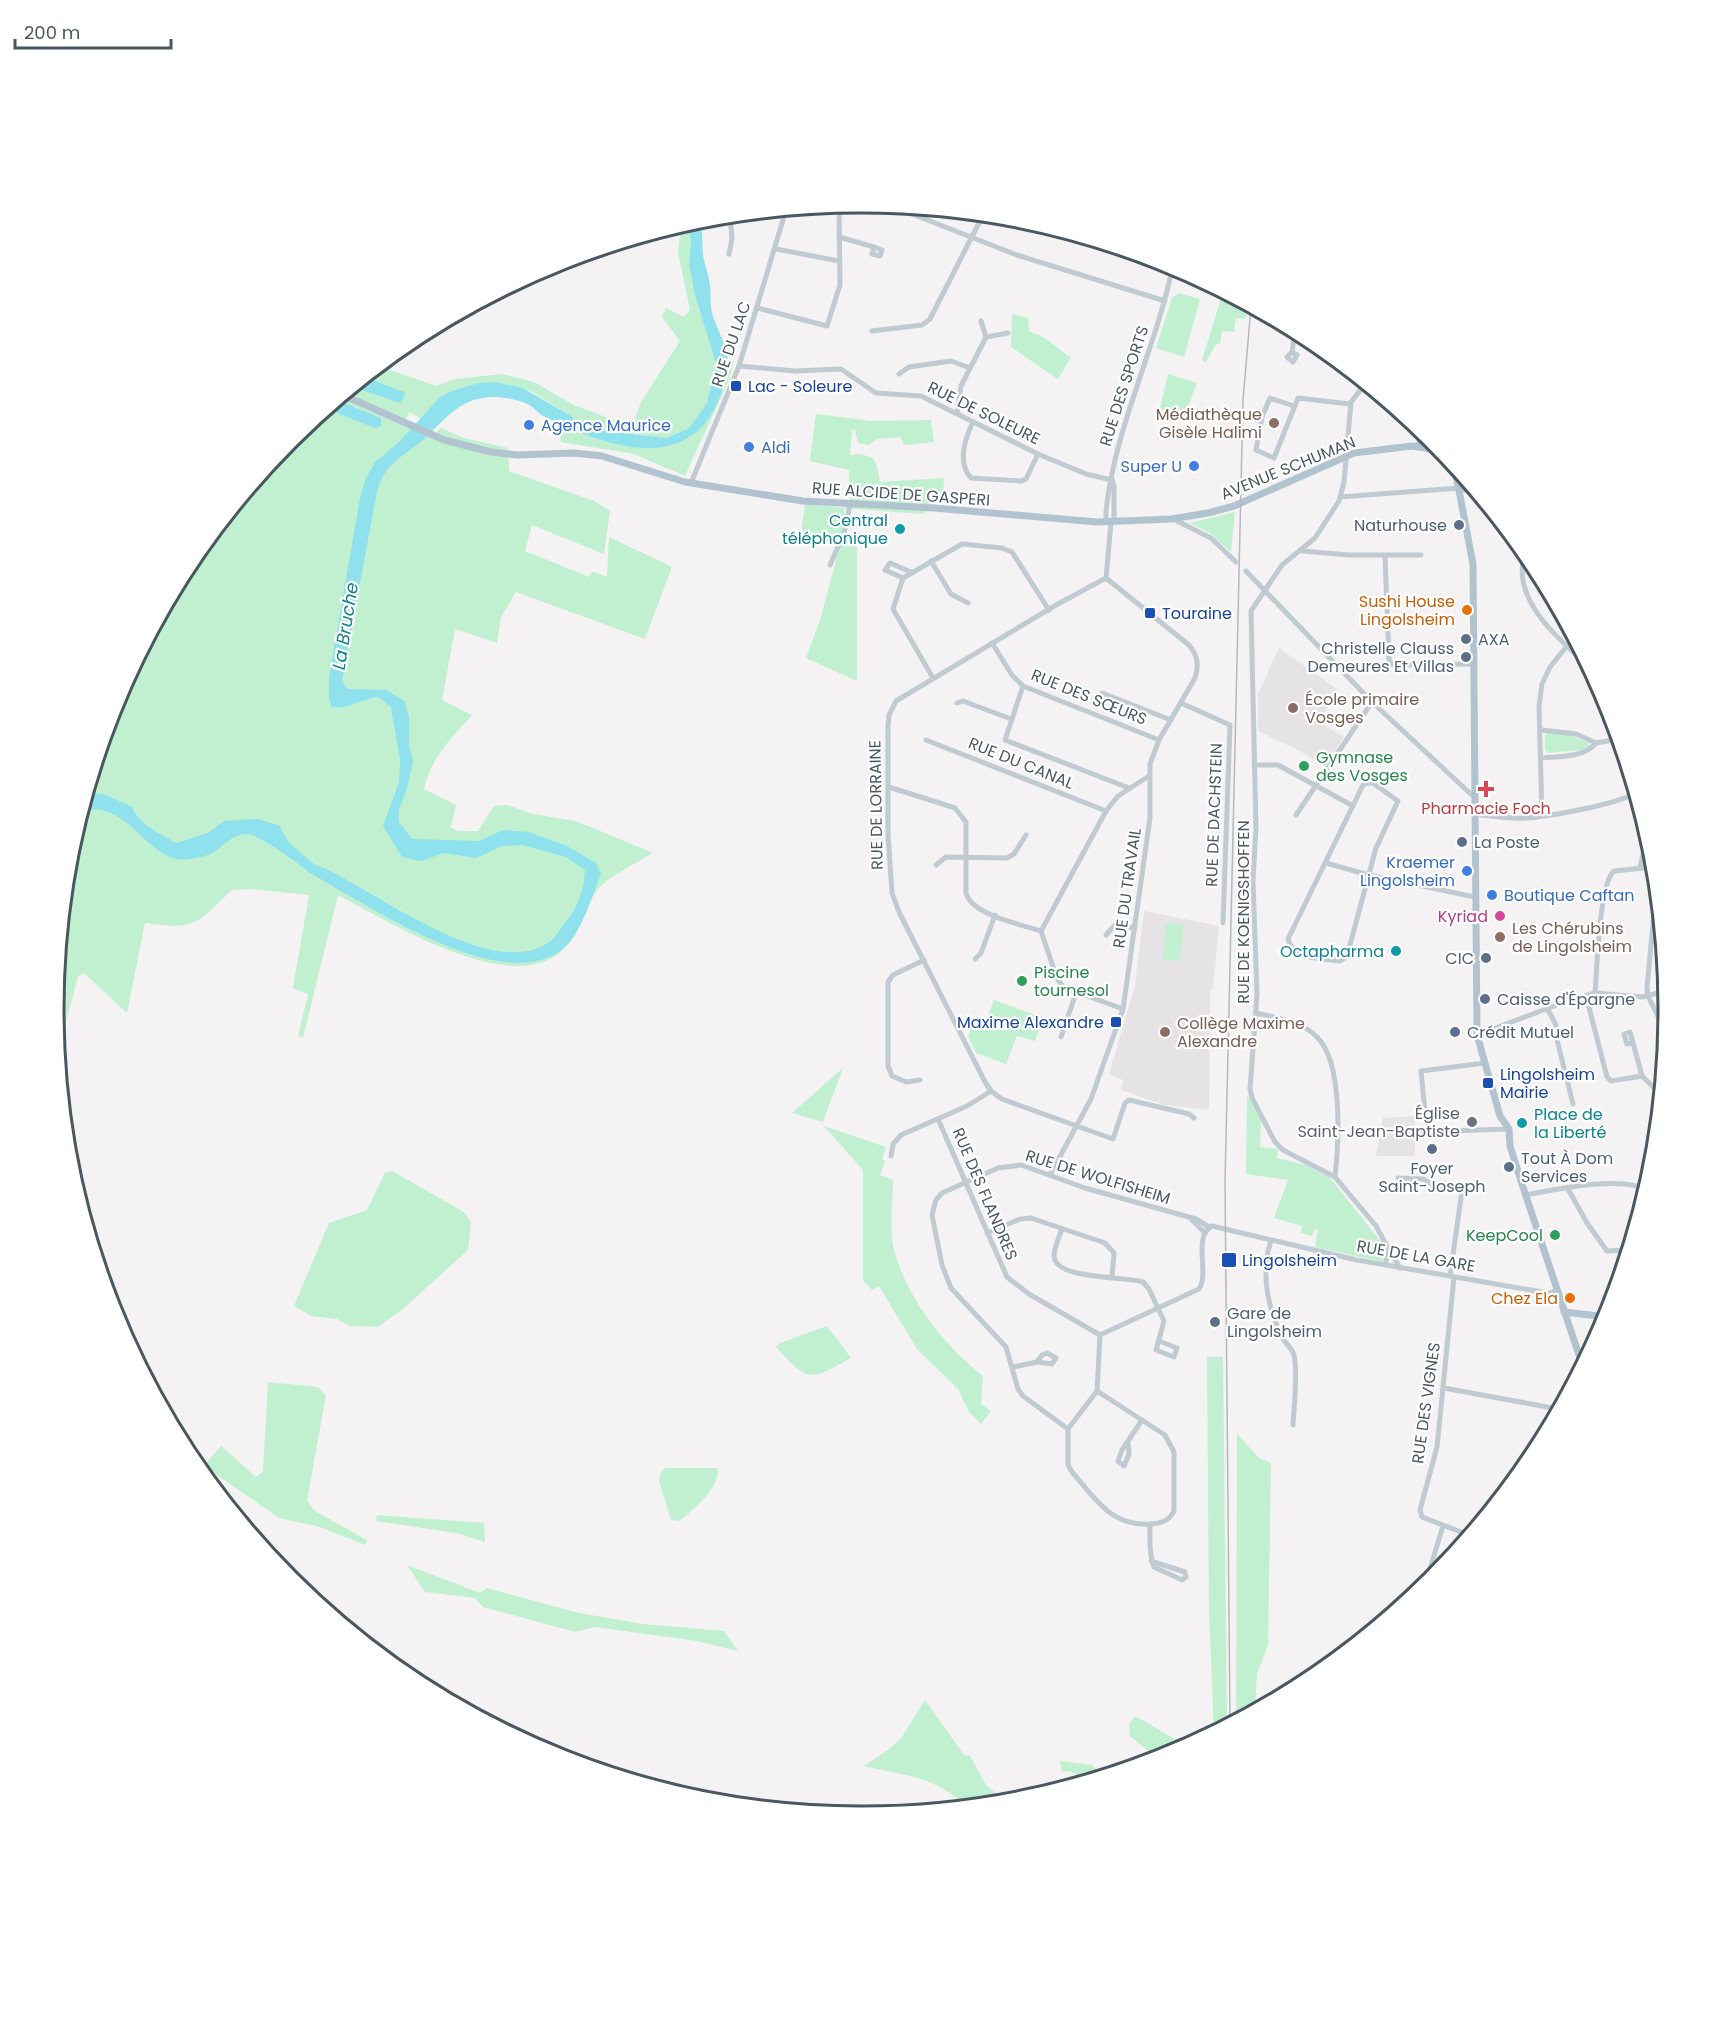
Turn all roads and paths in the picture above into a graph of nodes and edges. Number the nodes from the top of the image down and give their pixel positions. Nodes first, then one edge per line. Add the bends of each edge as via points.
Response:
1 (839, 214) edge
2 (917, 215) edge
3 (784, 217) edge
4 (979, 222) edge
5 (731, 224) edge
6 (840, 237) junction
7 (971, 238) junction
8 (874, 247) dead end
9 (776, 249) junction
10 (729, 254) dead end
11 (839, 261) junction
12 (1171, 276) edge
13 (1165, 301) junction
14 (758, 308) junction
15 (981, 321) dead end
16 (872, 331) dead end
17 (1008, 333) dead end
18 (986, 337) junction
19 (1294, 341) edge
20 (1292, 352) dead end
21 (740, 366) junction
22 (970, 368) junction
23 (899, 374) dead end
24 (1361, 390) edge
25 (351, 398) edge
26 (1351, 403) junction
27 (1294, 406) junction
28 (957, 413) junction
29 (973, 422) junction
30 (1422, 444) edge
31 (1416, 446) junction
32 (1424, 446) edge
33 (1038, 454) junction
34 (1346, 456) junction
35 (1112, 480) junction
36 (1457, 481) edge
37 (691, 483) junction
38 (1458, 484) junction
39 (1462, 486) edge
40 (1340, 497) junction
41 (850, 505) junction
42 (1171, 519) junction
43 (1111, 523) junction
44 (1302, 552) junction
45 (1421, 555) dead end
46 (1385, 556) junction
47 (931, 561) junction
48 (1236, 562) dead end
49 (830, 565) dead end
50 (1522, 566) edge
51 (1246, 571) dead end
52 (911, 572) junction
53 (903, 578) junction
54 (1106, 578) junction
55 (1263, 590) junction
56 (968, 603) dead end
57 (1049, 610) junction
58 (992, 643) junction
59 (1567, 646) junction
60 (1571, 650) edge
61 (1474, 664) junction
62 (933, 678) junction
63 (1023, 686) junction
64 (1102, 693) dead end
65 (1372, 702) junction
66 (957, 703) dead end
67 (1181, 703) junction
68 (1011, 719) junction
69 (1171, 720) junction
70 (1542, 730) junction
71 (926, 740) dead end
72 (1159, 740) junction
73 (1610, 740) edge
74 (1596, 743) junction
75 (1542, 758) junction
76 (1254, 765) junction
77 (1149, 776) junction
78 (889, 787) junction
79 (1315, 787) junction
80 (1129, 788) junction
81 (1628, 796) edge
82 (1474, 797) junction
83 (1353, 806) junction
84 (1106, 811) junction
85 (1474, 814) junction
86 (1296, 815) dead end
87 (1542, 816) junction
88 (1026, 836) dead end
89 (966, 857) junction
90 (1643, 858) edge
91 (1326, 862) junction
92 (936, 865) dead end
93 (1641, 868) junction
94 (1644, 868) edge
95 (1369, 875) junction
96 (1475, 897) junction
97 (995, 915) junction
98 (1223, 922) dead end
99 (1135, 928) junction
100 (1041, 931) junction
101 (1106, 935) dead end
102 (1654, 938) edge
103 (975, 958) dead end
104 (924, 960) junction
105 (1076, 993) junction
106 (1595, 993) junction
107 (1657, 993) edge
108 (1586, 996) junction
109 (1648, 996) junction
110 (1547, 1008) junction
111 (1123, 1009) junction
112 (1256, 1013) junction
113 (1658, 1016) edge
114 (1477, 1035) junction
115 (1061, 1037) dead end
116 (1633, 1043) dead end
117 (1485, 1064) junction
118 (1642, 1076) junction
119 (920, 1080) dead end
120 (1654, 1088) edge
121 (991, 1091) junction
122 (1573, 1104) dead end
123 (1425, 1112) dead end
124 (1194, 1118) dead end
125 (938, 1119) junction
126 (1078, 1126) junction
127 (1509, 1129) junction
128 (1420, 1132) dead end
129 (891, 1156) dead end
130 (1050, 1175) junction
131 (1335, 1177) junction
132 (1398, 1178) dead end
133 (966, 1182) junction
134 (1637, 1186) edge
135 (1568, 1189) junction
136 (1525, 1195) junction
137 (1189, 1218) junction
138 (1209, 1227) junction
139 (1062, 1229) junction
140 (987, 1233) junction
141 (1204, 1233) junction
142 (1271, 1241) junction
143 (1389, 1250) junction
144 (1620, 1250) edge
145 (1385, 1265) junction
146 (1400, 1268) junction
147 (1452, 1276) junction
148 (1112, 1277) junction
149 (1557, 1291) junction
150 (1158, 1308) junction
151 (1564, 1311) junction
152 (1596, 1316) edge
153 (1100, 1335) junction
154 (1160, 1341) dead end
155 (1579, 1354) edge
156 (1037, 1362) dead end
157 (1013, 1367) junction
158 (1444, 1388) junction
159 (1097, 1391) junction
160 (1551, 1408) edge
161 (1142, 1420) junction
162 (1293, 1425) dead end
163 (1068, 1429) junction
164 (1128, 1443) dead end
165 (1150, 1524) junction
166 (1443, 1526) junction
167 (1462, 1533) edge
168 (1151, 1561) junction
169 (1430, 1566) edge

1 - 6 street
2 - 7 street
3 - 9 street, RUE DU LAC
4 - 7 street
5 - 10 street
6 - 8 street
6 - 11 street
7 - 13 street
7 - 16 street via 930,319 922,325
9 - 11 street
9 - 14 street, RUE DU LAC
11 - 14 street via 840,285 827,326
12 - 13 street, RUE DES SPORTS
13 - 35 street, RUE DES SPORTS via 1121,429
14 - 21 street, RUE DU LAC
15 - 18 street
17 - 18 street
18 - 22 street
19 - 20 street
21 - 28 street, RUE DE SOLEURE via 795,371 841,369 876,393 921,396
21 - 37 street, RUE DU LAC
22 - 23 street via 951,361 909,367
22 - 28 street via 961,386
24 - 26 street
25 - 37 main road, RUE ALCIDE DE GASPERI via 439,438 509,455 574,453 609,457
26 - 27 street via 1298,398
26 - 34 street
27 - 27 street via 1274,458 1256,450 1270,398
28 - 29 street, RUE DE SOLEURE
29 - 33 street, RUE DE SOLEURE
29 - 33 street via 963,441 966,473 971,478 1026,479
30 - 31 main road, AVENUE SCHUMAN
31 - 32 main road, AVENUE SCHUMAN
31 - 34 main road, AVENUE SCHUMAN
33 - 35 street, RUE DE SOLEURE
34 - 40 street
34 - 42 main road, AVENUE SCHUMAN via 1234,506
35 - 43 street, RUE DES SPORTS
36 - 38 main road
37 - 41 main road, RUE ALCIDE DE GASPERI
38 - 39 street
38 - 40 street
38 - 61 main road via 1473,556
40 - 44 street, RUE DE KOENIGSHOFFEN via 1318,535
41 - 43 main road, RUE ALCIDE DE GASPERI
41 - 49 street via 844,533
42 - 43 main road, AVENUE SCHUMAN
42 - 48 street via 1211,538
43 - 54 street
44 - 46 street
44 - 55 street, RUE DE KOENIGSHOFFEN via 1282,565
45 - 46 street
46 - 61 street via 1389,660 1393,665
47 - 52 street
47 - 56 street via 951,594
47 - 57 street via 962,544 1002,548 1018,558
50 - 59 street via 1521,577 1537,614
51 - 55 street
52 - 53 street
52 - 53 street via 887,565 885,570
53 - 62 street via 893,609
54 - 57 street, RUE DE LORRAINE
54 - 67 street, RUE DU TRAVAIL via 1195,651 1197,673
55 - 65 street
55 - 76 street, RUE DE KOENIGSHOFFEN via 1250,618
57 - 58 street, RUE DE LORRAINE
58 - 62 street, RUE DE LORRAINE
58 - 63 street, RUE DES SŒURS
59 - 60 street
59 - 70 street via 1542,684
61 - 82 main road
62 - 78 street, RUE DE LORRAINE via 896,701 889,715
63 - 68 street
63 - 72 street, RUE DES SŒURS
64 - 69 street
65 - 79 street
65 - 82 street
66 - 68 street via 963,701
67 - 69 street, RUE DU TRAVAIL
67 - 98 street, RUE DE DACHSTEIN via 1230,725
68 - 80 street via 1004,738
69 - 72 street, RUE DU TRAVAIL
70 - 74 street via 1576,734
70 - 75 street
71 - 84 street, RUE DU CANAL
72 - 77 street, RUE DU TRAVAIL
73 - 74 street
74 - 75 street via 1580,754
75 - 87 street
76 - 79 street via 1278,765
76 - 112 street, RUE DE KOENIGSHOFFEN
77 - 80 street
77 - 99 street, RUE DU TRAVAIL via 1150,818
78 - 89 street via 955,808 962,814 966,822
78 - 104 street, RUE DE LORRAINE via 892,893
79 - 83 street
79 - 86 street
80 - 84 street
81 - 87 street
82 - 85 main road
83 - 91 street
83 - 95 street via 1363,785 1368,783 1398,801 1376,848
84 - 100 street
85 - 87 street
85 - 96 main road
88 - 89 street via 1007,858
89 - 92 street via 946,857
89 - 97 street via 968,900 978,909
90 - 93 street
91 - 95 street
91 - 95 street via 1288,939 1297,954 1344,959
93 - 94 street
93 - 106 street via 1614,871 1609,876 1603,898
95 - 96 street
96 - 114 main road
97 - 100 street
97 - 103 street via 981,953
99 - 101 street via 1115,925
99 - 111 street, RUE DU TRAVAIL
100 - 105 street via 1057,978
102 - 109 street
104 - 119 street via 893,975 888,982 888,1066 892,1076 906,1082
104 - 121 street, RUE DE LORRAINE
105 - 111 street
105 - 115 street
106 - 108 street
106 - 109 street
107 - 109 street
108 - 110 street
108 - 118 street via 1607,1077 1619,1082
109 - 113 street
110 - 114 street
110 - 122 street via 1556,1024
111 - 126 street, RUE DU TRAVAIL
112 - 131 street, RUE DE KOENIGSHOFFEN via 1252,1098 1283,1150
112 - 131 street via 1301,1025 1317,1037 1333,1064
114 - 117 main road
116 - 118 street
117 - 123 street via 1421,1071
117 - 127 main road via 1500,1116
118 - 120 street
121 - 125 street via 968,1107
121 - 126 street via 1002,1099
124 - 126 street via 1129,1100 1113,1139
125 - 129 street via 901,1135 893,1144
125 - 133 street, RUE DES FLANDRES
126 - 130 street, RUE DU TRAVAIL
127 - 128 street
127 - 136 main road via 1510,1146
130 - 133 street, RUE DE WOLFISHEIM via 1021,1165 998,1168
130 - 137 street, RUE DE WOLFISHEIM
131 - 143 street, RUE DE KOENIGSHOFFEN via 1376,1226
132 - 147 street, RUE DES VIGNES via 1423,1179 1437,1187 1462,1191
133 - 140 street, RUE DES FLANDRES
133 - 157 street, RUE DE WOLFISHEIM via 942,1193 933,1207 942,1265 951,1288 1006,1347
134 - 135 street via 1610,1184
135 - 136 street
135 - 144 street via 1607,1251
136 - 149 main road
137 - 138 street, RUE DE WOLFISHEIM
137 - 141 street, RUE DE WOLFISHEIM
138 - 141 street
138 - 142 street, RUE DE LA GARE via 1221,1226
139 - 140 street via 1031,1218
139 - 148 street via 1111,1247
139 - 148 street via 1054,1258 1060,1268 1081,1275
140 - 153 street, RUE DES FLANDRES via 1007,1277 1017,1287
141 - 150 street via 1201,1287
142 - 145 street, RUE DE LA GARE
142 - 162 street via 1266,1281 1275,1319 1294,1354
143 - 145 street
143 - 146 street, RUE DE KOENIGSHOFFEN
145 - 146 street, RUE DE LA GARE
146 - 147 street, RUE DE LA GARE
147 - 149 street, RUE DE LA GARE via 1548,1293
147 - 158 street, RUE DES VIGNES
148 - 150 street via 1143,1282
149 - 151 main road
150 - 153 street
150 - 154 street via 1164,1326
151 - 152 main road
151 - 155 main road
153 - 159 street
156 - 157 street
157 - 163 street, RUE DE WOLFISHEIM via 1023,1396
158 - 160 street
158 - 166 street, RUE DES VIGNES via 1437,1447 1420,1510 1422,1517
159 - 161 street
159 - 163 street
161 - 164 street
161 - 165 street via 1165,1435 1174,1452 1174,1510 1171,1518
163 - 165 street via 1068,1465 1072,1472 1111,1515 1120,1521
165 - 168 street
166 - 167 street, RUE DES VIGNES
166 - 169 street
168 - 168 street via 1158,1571 1182,1580 1186,1577 1185,1572

